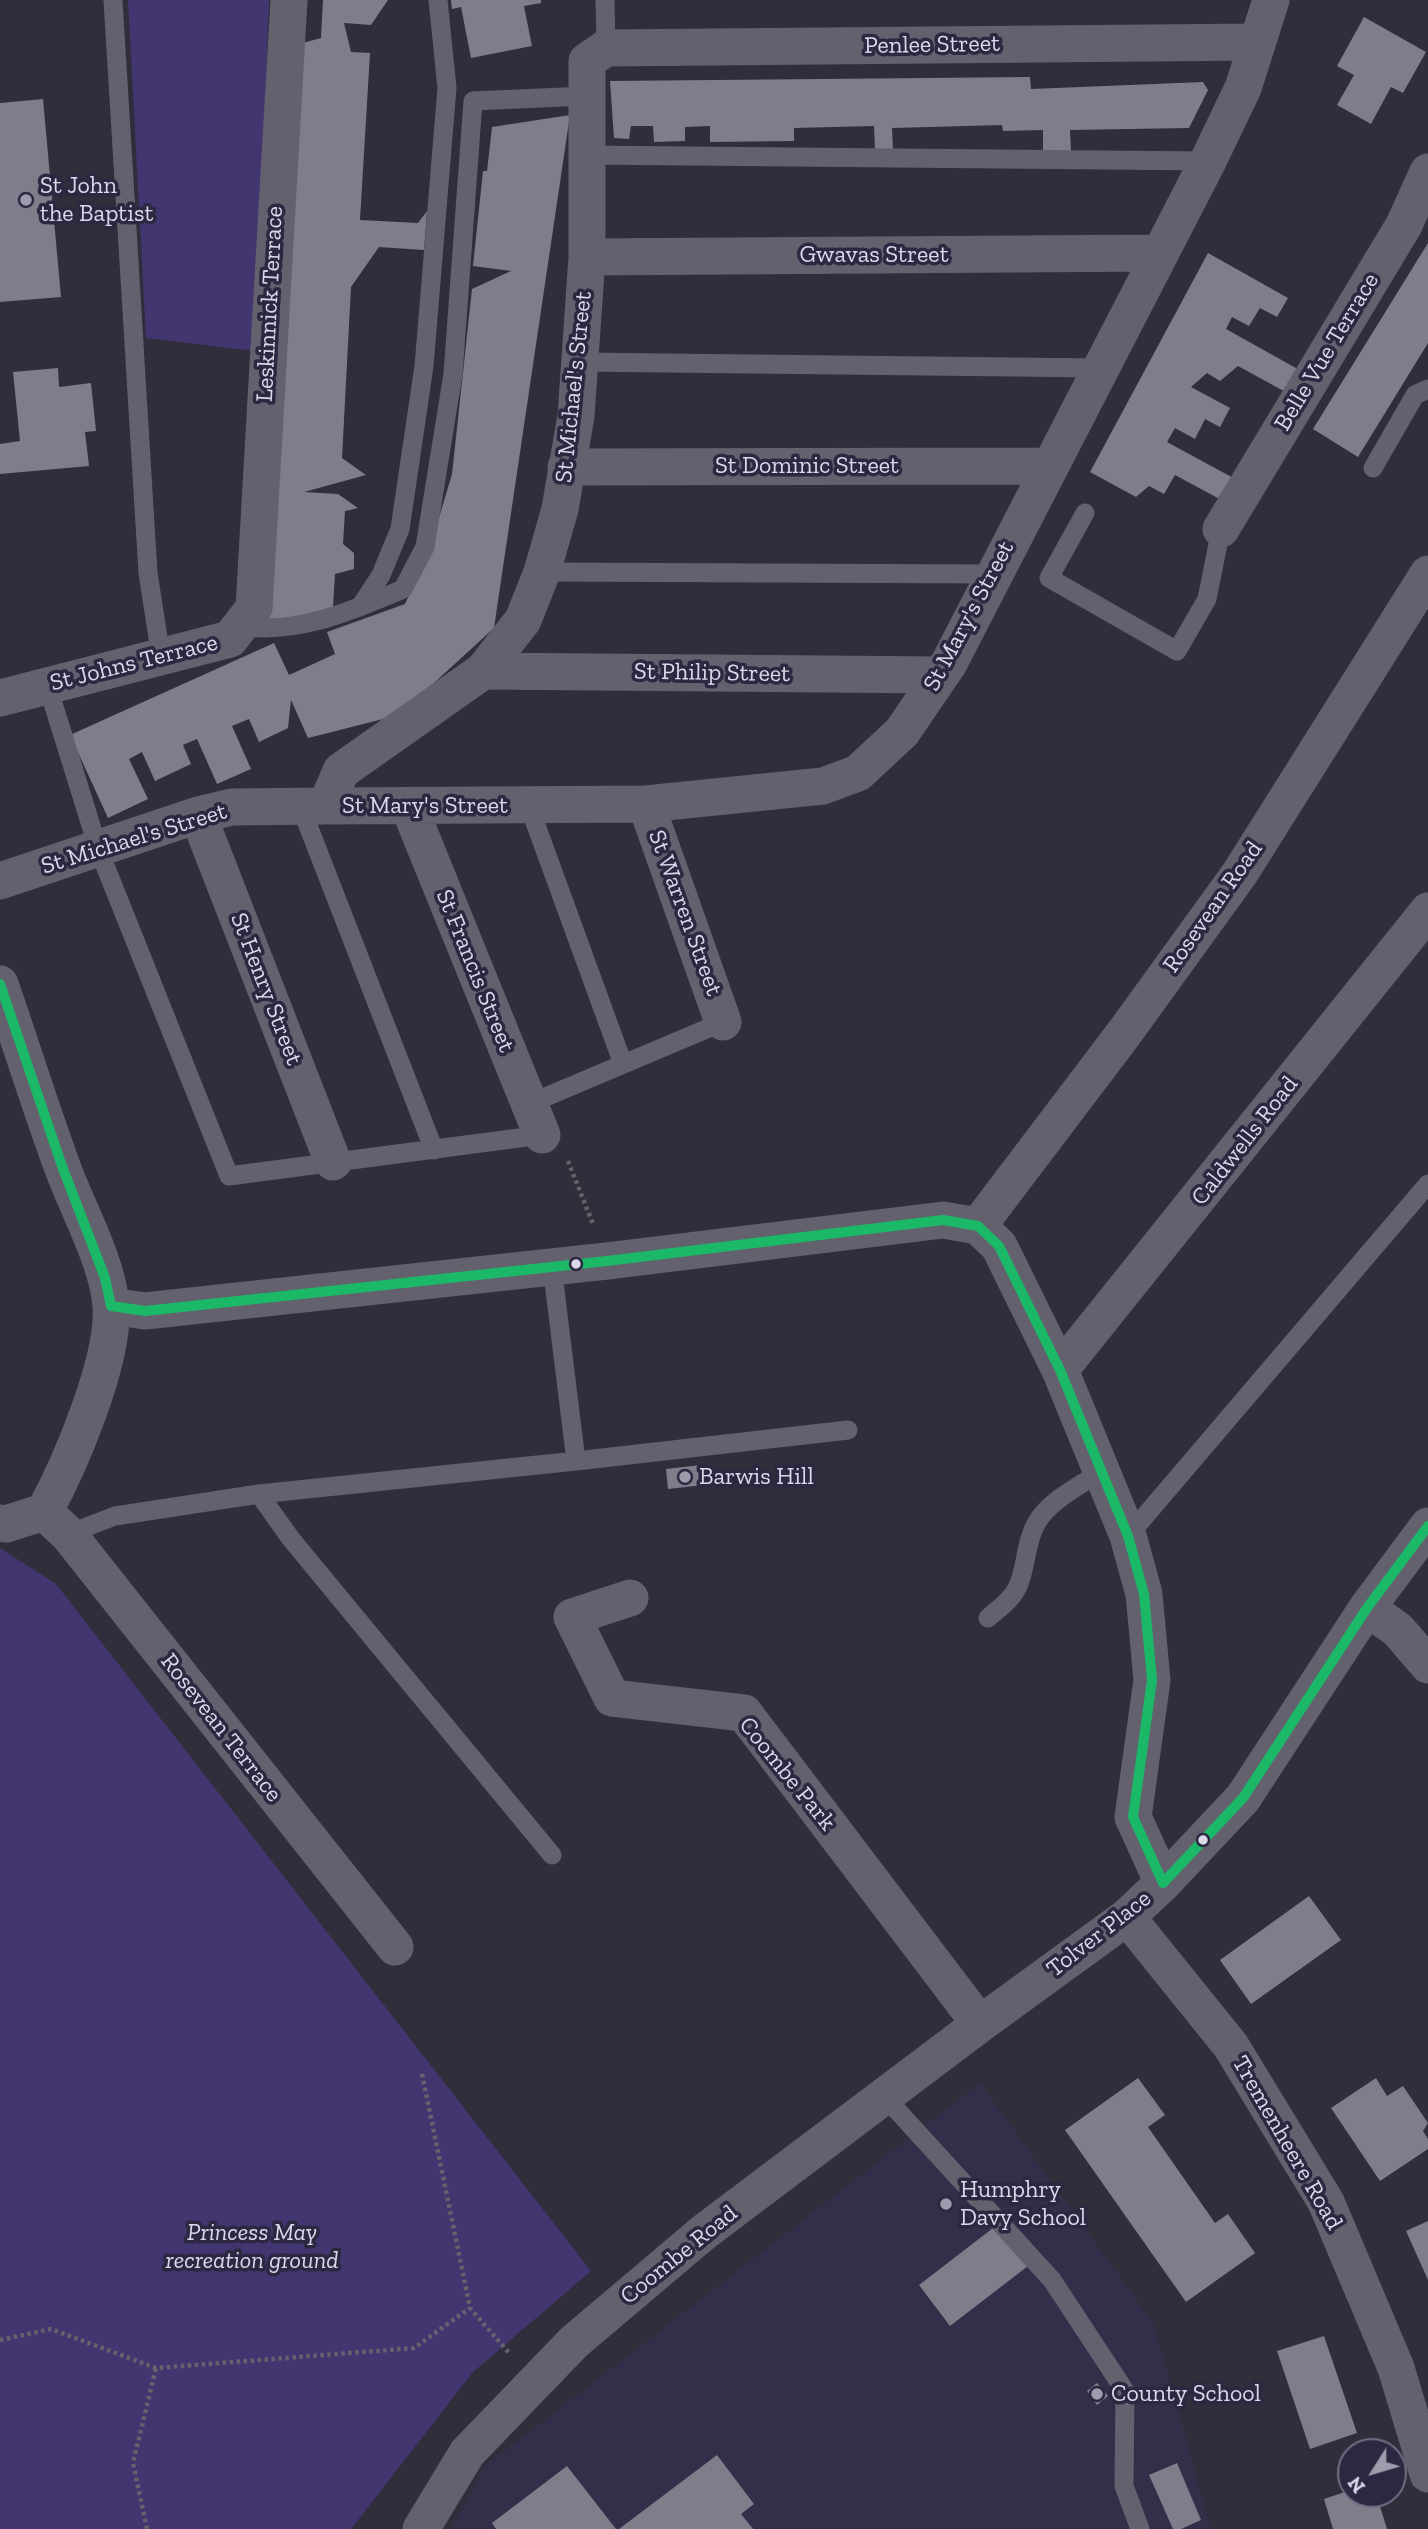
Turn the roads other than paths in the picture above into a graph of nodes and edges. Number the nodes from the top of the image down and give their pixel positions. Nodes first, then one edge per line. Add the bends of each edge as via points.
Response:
1 (113, 0) edge
2 (289, 0) edge
3 (438, 0) edge
4 (605, 0) edge
5 (1271, 0) edge
6 (1257, 42) junction
7 (606, 48) junction
8 (586, 96) junction
9 (585, 155) junction
10 (1208, 161) junction
11 (1428, 172) edge
12 (1160, 253) junction
13 (587, 257) junction
14 (579, 362) junction
15 (1100, 368) junction
16 (1428, 389) edge
17 (1049, 466) junction
18 (566, 467) junction
19 (1373, 468) dead end
20 (1085, 513) dead end
21 (1221, 530) joint
22 (542, 572) junction
23 (994, 574) junction
24 (1427, 577) edge
25 (360, 607) junction
26 (247, 617) junction
27 (161, 657) junction
28 (483, 671) junction
29 (940, 676) junction
30 (47, 684) junction
31 (0, 698) edge
32 (646, 804) junction
33 (313, 806) junction
34 (529, 806) junction
35 (409, 807) junction
36 (198, 815) junction
37 (98, 848) junction
38 (0, 881) edge
39 (1428, 911) edge
40 (0, 984) edge
41 (723, 1021) joint
42 (624, 1064) junction
43 (535, 1120) junction
44 (434, 1150) junction
45 (333, 1162) junction
46 (1428, 1184) edge
47 (978, 1226) junction
48 (552, 1266) junction
49 (111, 1306) junction
50 (1060, 1370) junction
51 (848, 1430) dead end
52 (576, 1461) junction
53 (1102, 1471) junction
54 (259, 1494) junction
55 (0, 1523) edge
56 (56, 1523) junction
57 (1428, 1526) edge
58 (1128, 1536) junction
59 (630, 1598) dead end
60 (1367, 1608) junction
61 (988, 1618) dead end
62 (1428, 1665) edge
63 (552, 1854) dead end
64 (1163, 1883) junction
65 (1127, 1917) junction
66 (395, 1947) dead end
67 (980, 2024) junction
68 (884, 2096) junction
69 (1428, 2474) edge
70 (421, 2529) edge
71 (1140, 2529) edge

1 - 27 lane via 148,573
2 - 26 street, Leskinnick Terrace
3 - 25 lane via 447,88 419,407 400,529 381,575
4 - 7 lane
5 - 6 street, St Mary's Street
6 - 7 street, Penlee Street
6 - 10 street, St Mary's Street via 1242,88
7 - 8 street, St Michael's Street via 587,61
8 - 9 street, St Michael's Street
8 - 25 lane via 473,101 453,374 425,547 402,589
9 - 10 lane
9 - 13 street, St Michael's Street
10 - 12 street, St Mary's Street
11 - 21 street, Belle Vue Terrace via 1404,225
12 - 13 street, Gwavas Street
12 - 15 street, St Mary's Street
13 - 14 street, St Michael's Street
14 - 15 lane
14 - 18 street, St Michael's Street via 576,416
15 - 17 street, St Mary's Street
16 - 19 lane via 1415,395
17 - 18 street, St Dominic Street
17 - 23 street, St Mary's Street
18 - 22 street, St Michael's Street via 561,509
20 - 21 lane via 1049,578 1177,651 1207,599
22 - 23 lane
22 - 28 street, St Michael's Street via 523,620
23 - 29 street, St Mary's Street
24 - 47 street, Rosevean Road via 1240,873
25 - 26 lane via 327,619 266,630
26 - 27 street, St Johns Terrace via 230,639
27 - 30 street, St Johns Terrace
28 - 29 street, St Philip Street
28 - 33 street, St Michael's Street via 341,771
29 - 32 street, St Mary's Street via 902,732 858,773 823,786
30 - 31 street, St Johns Terrace
30 - 37 lane
32 - 34 street, St Mary's Street
32 - 41 street, St Warren Street
33 - 35 street, St Mary's Street
33 - 36 street, St Michael's Street via 232,807
33 - 44 lane
34 - 35 street, St Mary's Street
34 - 42 lane
35 - 43 street, St Francis Street
36 - 37 street, St Michael's Street
36 - 45 street, St Henry Street
37 - 38 street, St Michael's Street
37 - 45 lane via 229,1175
39 - 50 street, Caldwells Road
40 - 49 street
41 - 42 lane
42 - 43 lane
43 - 44 lane
44 - 45 lane
46 - 58 lane
47 - 48 street via 943,1220
47 - 50 street via 999,1246
48 - 49 street via 145,1311
48 - 52 lane
49 - 56 street via 109,1349 62,1480
50 - 53 street
51 - 52 lane
52 - 54 lane
53 - 58 street
53 - 61 lane via 1037,1520 1019,1584
54 - 56 lane
54 - 63 lane via 291,1539
55 - 56 street
56 - 66 street, Rosevean Terrace
57 - 60 street, Tolver Place
58 - 64 street via 1144,1594 1152,1680 1133,1817
59 - 67 street, Coombe Park via 572,1617 612,1698 744,1713
60 - 62 street via 1398,1630
60 - 64 street, Tolver Place via 1243,1798
64 - 65 street, Tolver Place
65 - 67 street, Tolver Place
65 - 69 street, Tremenheere Road via 1231,2046 1326,2202 1396,2368
67 - 68 street, Coombe Road
68 - 70 street, Coombe Road via 704,2232 574,2342 467,2453
68 - 71 lane via 1052,2280 1125,2391 1124,2486

